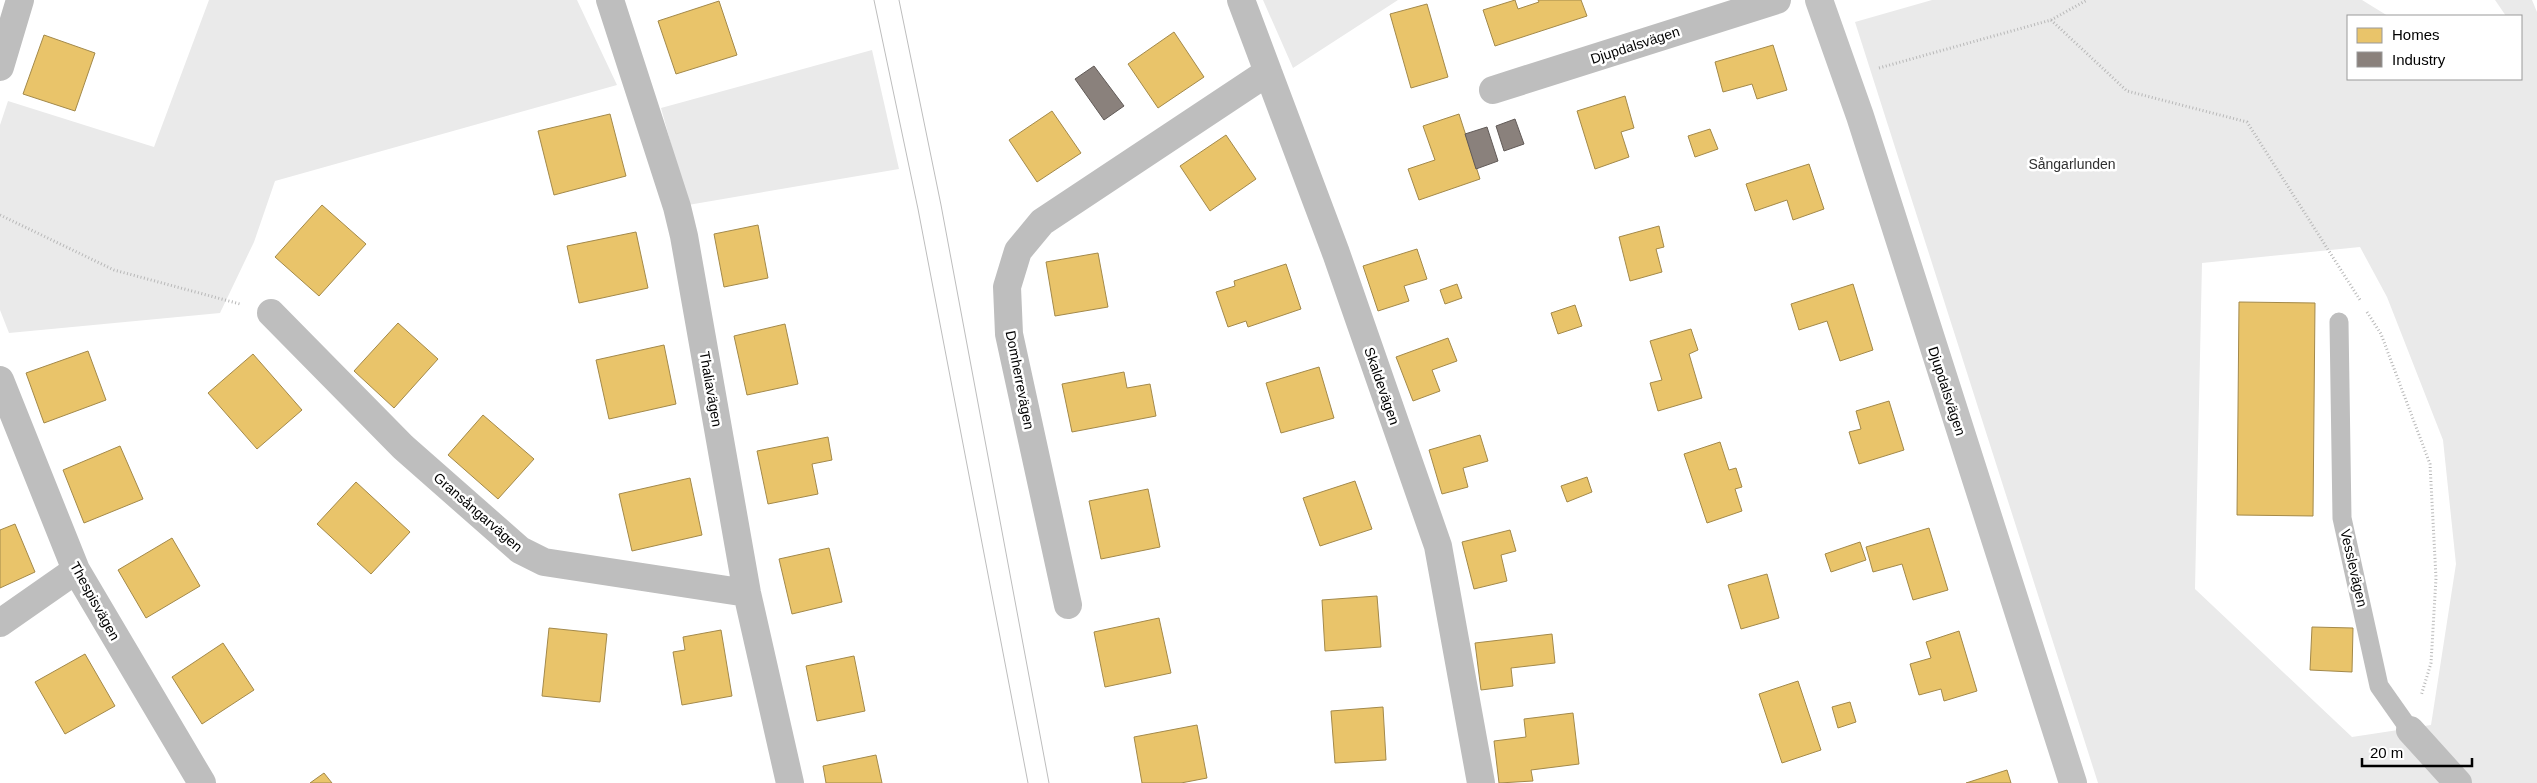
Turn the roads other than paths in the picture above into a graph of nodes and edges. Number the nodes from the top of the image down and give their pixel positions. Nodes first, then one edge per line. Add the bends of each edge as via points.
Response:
1 (20, 0) edge
2 (610, 0) edge
3 (1241, 0) edge
4 (1777, 0) edge
5 (1819, 0) edge
6 (0, 67) edge
7 (1268, 72) junction
8 (1493, 90) dead end
9 (271, 313) road end
10 (2339, 322) dead end
11 (0, 380) edge
12 (76, 570) junction
13 (747, 593) junction
14 (1068, 605) dead end
15 (0, 624) edge
16 (2410, 730) joint
17 (202, 783) edge
18 (790, 783) edge
19 (1481, 783) edge
20 (2074, 783) edge
21 (2458, 783) edge

1 - 6 street
2 - 13 street, Thaliavägen via 684,236
3 - 7 street, Skaldevägen
4 - 8 street, Djupdalsvägen
5 - 20 street, Djupdalsvägen via 1860,116
7 - 14 street, Domherrevägen via 1042,222 1018,250 1007,287 1009,334
7 - 19 street, Skaldevägen via 1336,253 1438,546
9 - 13 street, Gransångarvägen via 403,447 520,550 544,562
10 - 16 lane, Vesslevägen via 2342,518 2379,686
11 - 12 street, Thespisvägen
12 - 15 street
12 - 17 street, Thespisvägen
13 - 18 street, Thaliavägen
16 - 21 street, Vesslevägen

